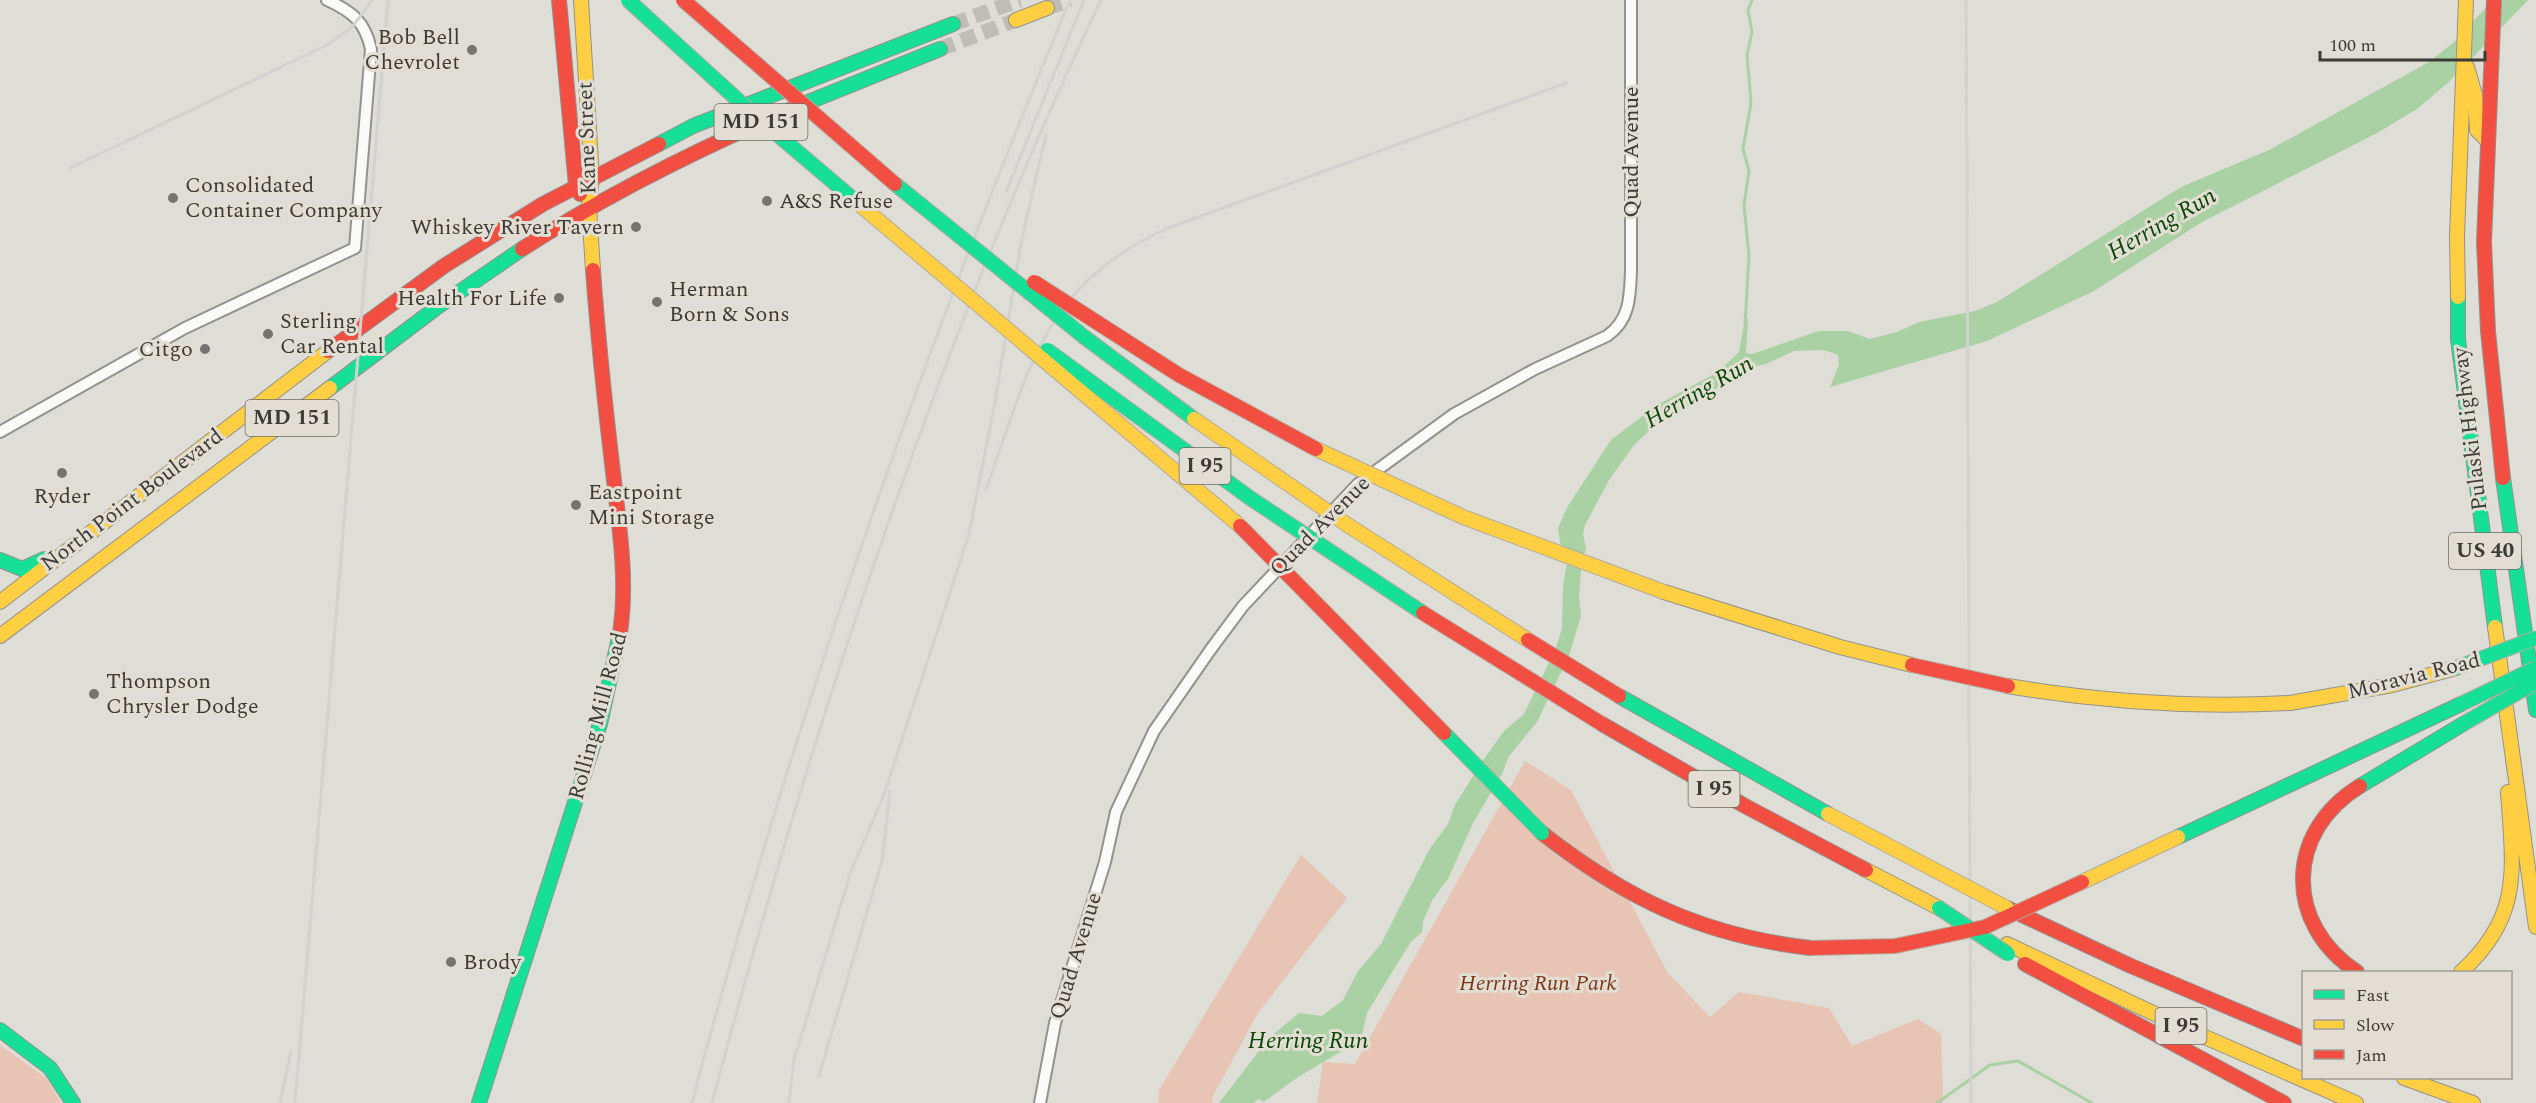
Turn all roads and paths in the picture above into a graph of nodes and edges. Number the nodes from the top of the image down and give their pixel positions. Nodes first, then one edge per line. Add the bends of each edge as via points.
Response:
1 (327, 0) edge
2 (559, 0) edge
3 (581, 0) edge
4 (628, 0) edge
5 (683, 0) edge
6 (1631, 0) edge
7 (2494, 0) edge
8 (2465, 7) edge
9 (1047, 8) tunnel mouth
10 (1016, 20) tunnel mouth
11 (953, 24) tunnel mouth
12 (940, 49) tunnel mouth
13 (2464, 59) junction
14 (739, 108) junction
15 (747, 128) junction
16 (2488, 141) junction
17 (591, 177) junction
18 (829, 178) junction
19 (576, 186) junction
20 (919, 203) junction
21 (589, 208) junction
22 (0, 432) edge
23 (86, 535) junction
24 (0, 560) edge
25 (0, 602) edge
26 (0, 636) edge
27 (2536, 638) edge
28 (2536, 668) edge
29 (2536, 682) edge
30 (2503, 693) junction
31 (2536, 710) edge
32 (2536, 927) edge
33 (2007, 949) junction
34 (2356, 971) edge
35 (2462, 971) edge
36 (0, 1030) edge
37 (2302, 1038) edge
38 (2409, 1079) edge
39 (73, 1103) edge
40 (479, 1103) edge
41 (1040, 1103) edge
42 (2284, 1103) edge
43 (2356, 1103) edge
44 (2473, 1103) edge

1 - 22 street via 358,20 366,30 371,49 355,248 185,328
2 - 19 main road, Kane Street
3 - 17 main road, Kane Street
4 - 18 main road, I 95, bridge
5 - 20 main road, I 95, bridge
6 - 41 street, Quad Avenue via 1632,271 1624,318 1607,336 1454,414 1358,484 1243,606 1210,649 1154,731 1116,812 1105,862 1055,1023
7 - 16 main road, Pulaski Highway / US 40
8 - 13 main road, Pulaski Highway / US 40
9 - 10 main road
11 - 14 main road, MD 151
12 - 15 main road, MD 151
13 - 16 main road via 2472,80 2477,130
13 - 30 main road, Pulaski Highway / US 40 via 2457,236 2458,339
14 - 15 main road
14 - 17 main road, MD 151 via 693,126
15 - 21 main road, MD 151 via 712,142
16 - 31 main road, Pulaski Highway / US 40 via 2485,275 2493,405
17 - 19 main road, North Point Boulevard / MD 151
17 - 21 main road, Kane Street
18 - 28 main road, bridge via 1263,547 1542,833 1601,879 1634,898 1670,915 1747,939 1812,948 1895,946 1985,927
18 - 33 main road, I 95, bridge via 1140,420 1388,590 1602,724
19 - 21 main road, Kane Street
19 - 23 main road, North Point Boulevard / MD 151 via 474,246 413,288
20 - 27 main road, Moravia Road, bridge via 1093,322 1173,371 1294,437 1434,505 1664,592 1839,647 2008,686 2142,705 2243,706 2290,703 2392,685 2456,668
20 - 37 main road, I 95, bridge via 1083,336 1264,467 1406,564 1619,696 1828,814 2007,908
21 - 26 main road, North Point Boulevard / MD 151 via 429,313
21 - 40 main road, Rolling Mill Road via 624,605 611,683 591,755
23 - 24 main road via 22,569
23 - 25 main road, North Point Boulevard / MD 151
29 - 34 main road, bridge via 2344,796 2314,830 2302,875 2308,919 2331,953
30 - 32 main road, Pulaski Highway / US 40
30 - 35 main road via 2511,886 2508,908 2491,944
33 - 42 main road
33 - 43 main road, I 95
36 - 39 main road via 51,1068
38 - 44 main road

